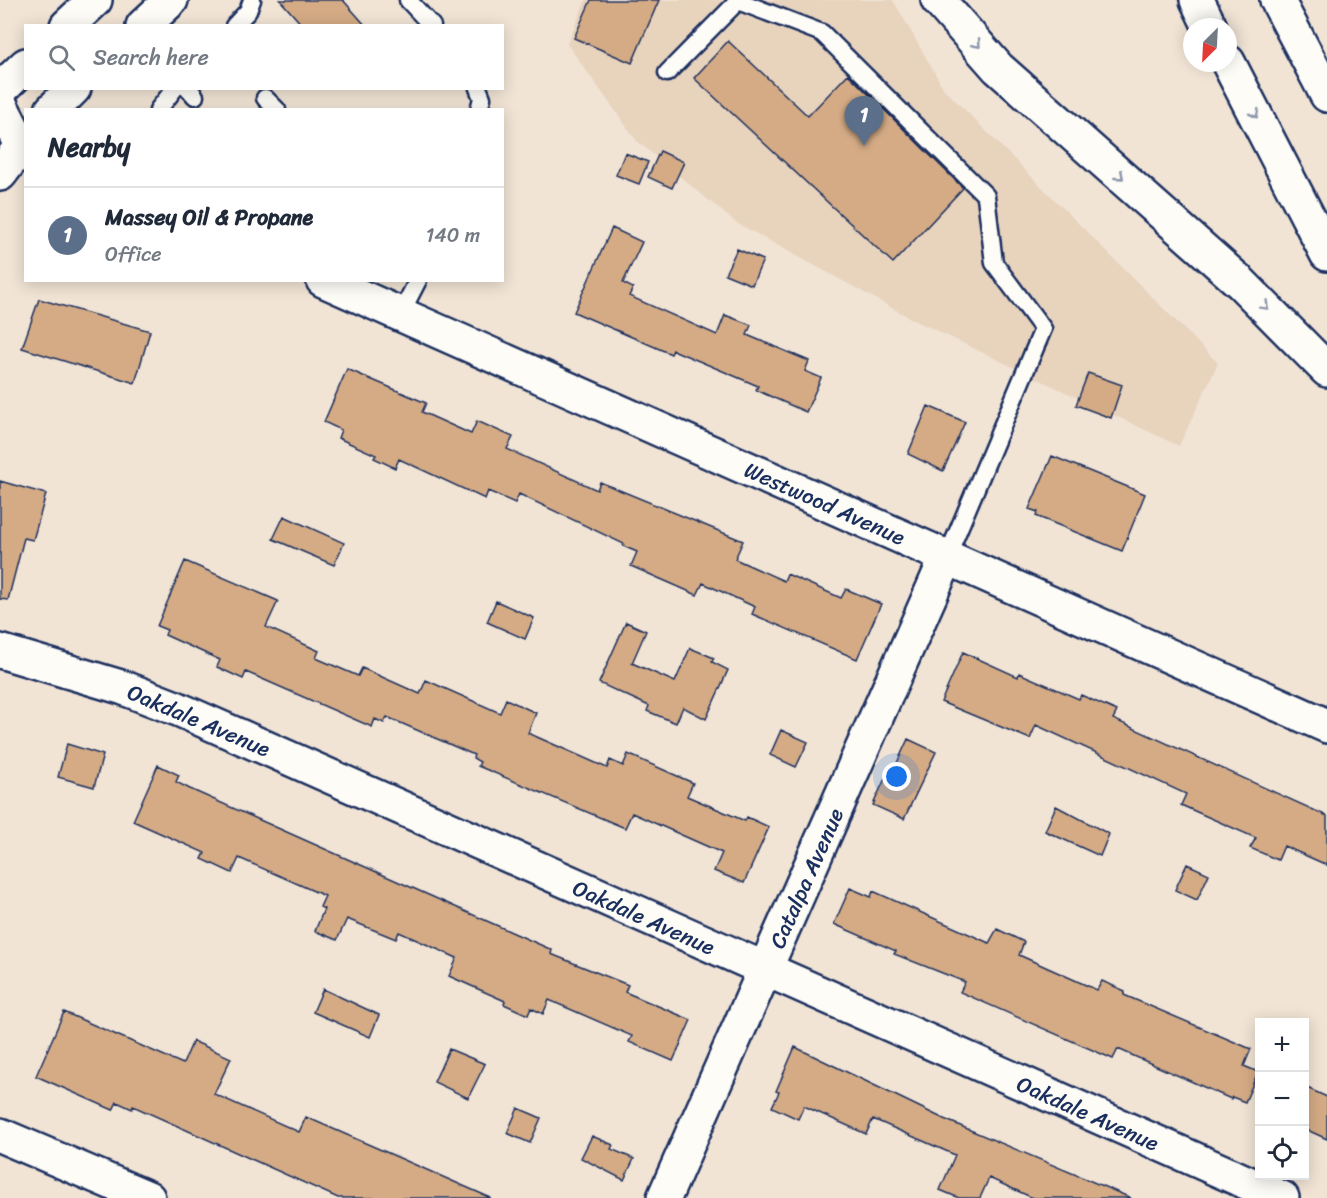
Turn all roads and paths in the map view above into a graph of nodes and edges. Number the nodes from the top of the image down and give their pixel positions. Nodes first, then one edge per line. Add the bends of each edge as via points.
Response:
1 (95, 0) edge
2 (171, 0) edge
3 (252, 0) edge
4 (408, 0) edge
5 (938, 0) edge
6 (1197, 0) edge
7 (1277, 0) edge
8 (1206, 18) edge
9 (69, 24) edge
10 (145, 24) edge
11 (236, 24) edge
12 (430, 24) edge
13 (24, 67) edge
14 (1233, 72) edge
15 (667, 73) dead end
16 (0, 90) edge
17 (72, 90) edge
18 (173, 90) edge
19 (479, 90) edge
20 (1327, 95) edge
21 (0, 104) edge
22 (54, 108) edge
23 (160, 108) edge
24 (480, 108) edge
25 (18, 141) edge
26 (0, 174) edge
27 (1327, 254) edge
28 (327, 282) edge
29 (417, 282) edge
30 (399, 315) junction
31 (1327, 370) edge
32 (947, 557) junction
33 (0, 651) edge
34 (1327, 726) edge
35 (765, 971) junction
36 (0, 1135) edge
37 (148, 1198) edge
38 (664, 1198) edge
39 (1282, 1198) edge

1 - 9 main road
2 - 10 main road
3 - 11 lane
4 - 12 lane
5 -> 31 main road via 998,68 1241,283
6 - 8 main road
7 - 20 main road
13 - 16 main road
14 -> 27 main road
15 - 32 lane via 738,1 822,33 986,196 994,263 1043,329
17 - 22 main road
18 - 23 lane
19 - 24 lane
21 - 25 main road
25 - 26 main road
28 - 30 main road, Westwood Avenue
29 - 30 lane
30 - 32 main road, Westwood Avenue
32 - 34 main road, Westwood Avenue
32 - 35 main road, Catalpa Avenue
33 - 35 main road, Oakdale Avenue via 124,688 178,709
35 - 38 main road, Catalpa Avenue
35 - 39 main road, Oakdale Avenue
36 - 37 main road

